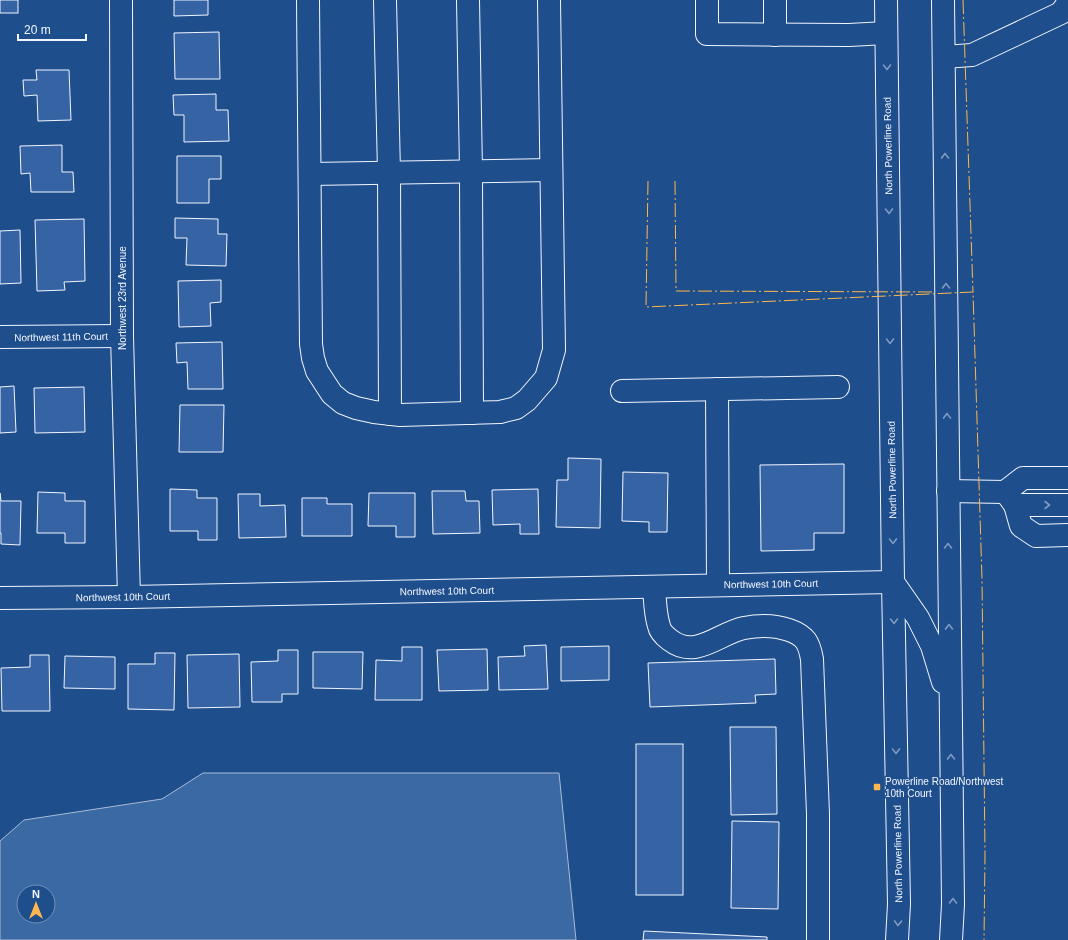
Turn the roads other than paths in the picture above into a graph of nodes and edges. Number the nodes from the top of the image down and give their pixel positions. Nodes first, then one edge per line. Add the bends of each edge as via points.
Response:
1 (121, 0) edge
2 (308, 0) edge
3 (385, 0) edge
4 (468, 0) edge
5 (549, 0) edge
6 (707, 0) edge
7 (775, 0) edge
8 (886, 0) edge
9 (943, 0) edge
10 (1068, 3) edge
11 (886, 33) junction
12 (775, 34) junction
13 (944, 57) junction
14 (551, 170) junction
15 (471, 171) junction
16 (389, 172) junction
17 (310, 174) junction
18 (122, 336) junction
19 (0, 337) edge
20 (838, 387) dead end
21 (717, 390) junction
22 (622, 391) dead end
23 (472, 413) junction
24 (390, 414) junction
25 (1068, 478) edge
26 (948, 491) junction
27 (1010, 498) junction
28 (1068, 505) edge
29 (1068, 535) edge
30 (893, 582) junction
31 (718, 585) junction
32 (654, 587) junction
33 (129, 597) junction
34 (0, 598) edge
35 (950, 703) junction
36 (818, 940) edge
37 (897, 940) edge
38 (951, 940) edge

1 - 18 main road, Northwest 23rd Avenue
2 - 17 main road
3 - 16 main road
4 - 15 main road
5 - 14 main road
6 - 12 main road via 707,34
7 - 12 main road
8 - 11 main road, North Powerline Road
9 - 13 main road
10 - 13 main road via 1061,14 972,55
11 - 12 main road
11 -> 30 main road, North Powerline Road
26 -> 13 main road
14 - 15 main road
14 - 23 main road via 554,350 546,378 527,400 516,408 500,412
15 - 16 main road
15 - 23 main road
16 - 17 main road
16 - 24 main road
17 - 24 main road via 311,344 317,371 332,394 343,403
18 - 19 main road, Northwest 11th Court
18 - 33 main road, Northwest 23rd Avenue
20 - 21 main road
21 - 22 main road
21 - 31 main road
23 - 24 main road
25 - 27 main road via 1023,478
26 - 27 main road
35 -> 26 main road
27 -> 28 main road
27 - 29 main road via 1021,526 1036,536
30 - 31 main road, Northwest 10th Court
30 - 35 main road via 918,618 932,646
30 -> 37 main road, North Powerline Road via 899,904
31 - 32 main road, Northwest 10th Court
32 - 33 main road, Northwest 10th Court
32 - 36 main road via 659,628 676,645 703,646 744,628 773,626 796,633 805,639 810,649 818,814
33 - 34 main road, Northwest 10th Court
38 -> 35 main road via 953,904

